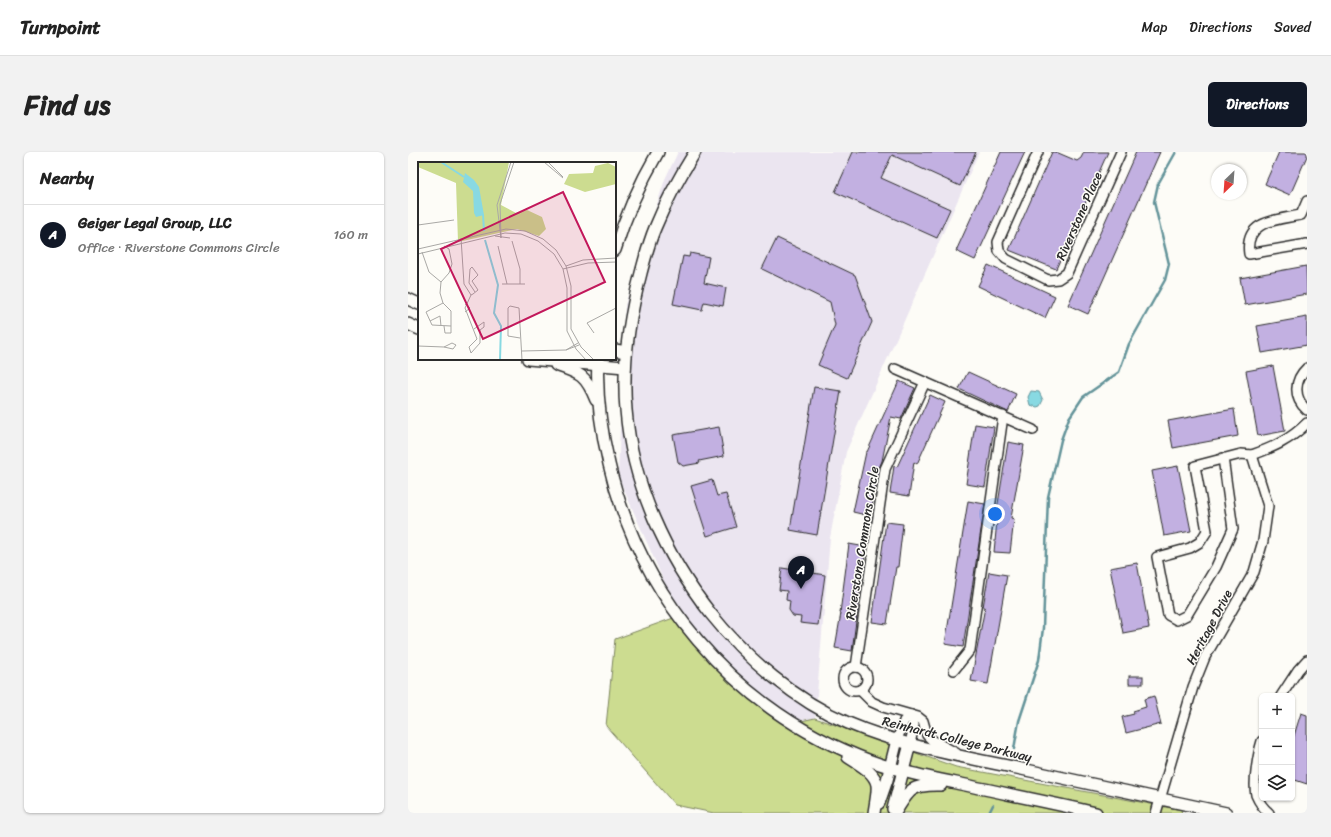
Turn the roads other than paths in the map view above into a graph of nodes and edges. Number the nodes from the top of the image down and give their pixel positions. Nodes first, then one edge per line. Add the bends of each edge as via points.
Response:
1 (658, 152) edge
2 (695, 152) edge
3 (1038, 152) edge
4 (1121, 152) edge
5 (1307, 201) edge
6 (1307, 244) edge
7 (616, 247) edge
8 (408, 299) edge
9 (418, 304) edge
10 (408, 324) edge
11 (418, 329) edge
12 (621, 351) edge
13 (536, 360) edge
14 (555, 360) edge
15 (598, 362) edge
16 (625, 367) junction
17 (1307, 368) edge
18 (895, 369) dead end
19 (925, 382) junction
20 (1307, 410) edge
21 (600, 411) junction
22 (1003, 416) junction
23 (1307, 423) edge
24 (1033, 430) dead end
25 (1252, 455) junction
26 (1223, 458) junction
27 (1307, 660) edge
28 (856, 667) junction
29 (954, 670) dead end
30 (860, 690) junction
31 (1284, 693) edge
32 (911, 715) junction
33 (814, 735) junction
34 (897, 740) junction
35 (910, 744) junction
36 (1259, 751) edge
37 (964, 757) junction
38 (890, 768) junction
39 (903, 771) junction
40 (966, 786) junction
41 (1160, 799) junction
42 (875, 813) edge
43 (893, 813) edge
44 (1096, 813) edge
45 (1156, 813) edge
46 (1226, 813) edge
47 (1269, 813) edge

1 - 7 street via 629,206
2 - 12 street, Reinhardt College Parkway via 669,198 649,245
3 - 4 street, Riverstone Place via 998,242 999,251 1006,259 1048,280 1058,279 1067,273
5 - 6 street via 1301,215 1261,224 1250,238 1248,251 1249,254 1263,253
8 - 9 street
10 - 11 street
12 - 16 street, Reinhardt College Parkway
13 - 21 street via 575,371 586,379
14 - 15 street
15 - 16 street
15 - 21 street
16 - 34 street, Reinhardt College Parkway via 626,411 636,467 655,522 694,592 744,651 782,683 846,722
17 - 20 street via 1298,380 1297,390 1299,400
18 - 19 street
19 - 22 street
19 - 28 street, Riverstone Commons Circle via 885,469
21 - 33 street via 607,456 620,505 638,549 666,598 697,640 726,671 759,700
22 - 24 street
22 - 29 street via 970,650
23 - 25 street via 1273,448
25 - 26 street via 1241,454
25 - 41 street, Heritage Drive via 1268,506 1263,541 1254,572 1205,657 1193,687
26 - 26 street via 1195,466 1207,531 1200,542 1190,548 1157,557 1168,616 1177,620 1187,615 1216,567 1232,529
27 - 31 street
28 - 30 street via 865,672 867,677 864,687
28 - 30 street via 846,671 843,681 849,690
30 - 32 street via 872,702
32 - 34 street via 904,721
32 - 35 street via 914,725
32 - 37 street via 923,721 927,735 932,740
33 - 38 street via 857,756
33 - 42 street via 873,775 877,784
34 - 35 street, Reinhardt College Parkway
34 - 38 street
35 - 37 street, Reinhardt College Parkway
35 - 39 street
36 - 47 street via 1256,793
37 - 41 street, Reinhardt College Parkway
38 - 39 street
38 - 42 street
39 - 40 street
39 - 43 street
40 - 43 street via 916,786 906,794
40 - 44 street
41 - 45 street, Heritage Drive
41 - 46 street, Reinhardt College Parkway

